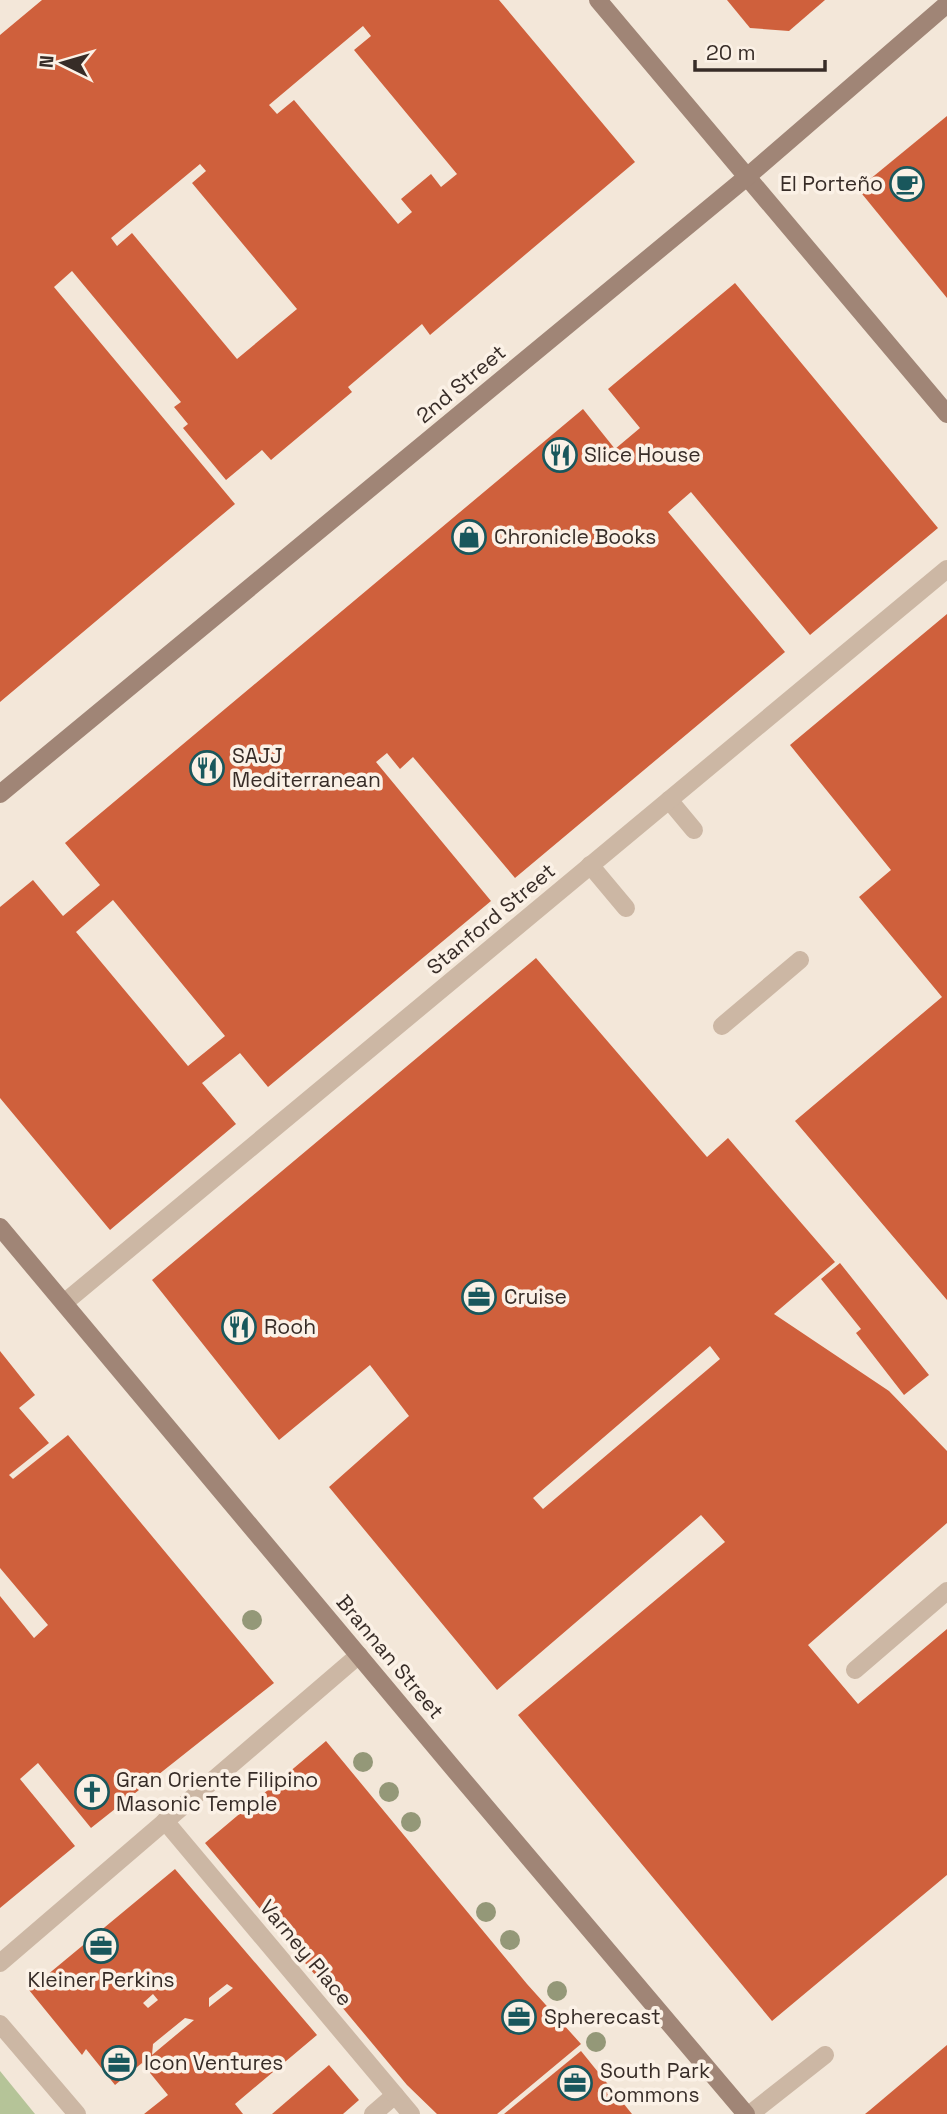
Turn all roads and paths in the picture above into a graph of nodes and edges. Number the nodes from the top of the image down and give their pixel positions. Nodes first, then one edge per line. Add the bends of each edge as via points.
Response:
1 (598, 0) edge
2 (947, 4) edge
3 (748, 176) junction
4 (947, 414) edge
5 (947, 569) edge
6 (0, 794) edge
7 (669, 800) junction
8 (694, 830) dead end
9 (590, 865) junction
10 (626, 908) dead end
11 (800, 960) dead end
12 (722, 1026) dead end
13 (0, 1227) edge
14 (64, 1303) junction
15 (947, 1591) edge
16 (359, 1655) junction
17 (855, 1670) dead end
18 (165, 1821) junction
19 (0, 1963) edge
20 (0, 2024) edge
21 (825, 2055) dead end
22 (395, 2095) junction
23 (77, 2114) edge
24 (373, 2114) edge
25 (411, 2114) edge
26 (748, 2114) edge

1 - 3 street
2 - 3 street, 2nd Street
3 - 4 street
3 - 6 street, 2nd Street
5 - 7 street, Stanford Street
7 - 8 street
7 - 9 street, Stanford Street
9 - 10 street
9 - 14 street, Stanford Street
11 - 12 street
13 - 14 street, Brannan Street
14 - 16 street, Brannan Street
15 - 17 street
16 - 18 street
16 - 26 street, Brannan Street
18 - 19 street
18 - 22 street, Varney Place
20 - 23 street
21 - 26 street
22 - 24 street
22 - 25 street, Varney Place

